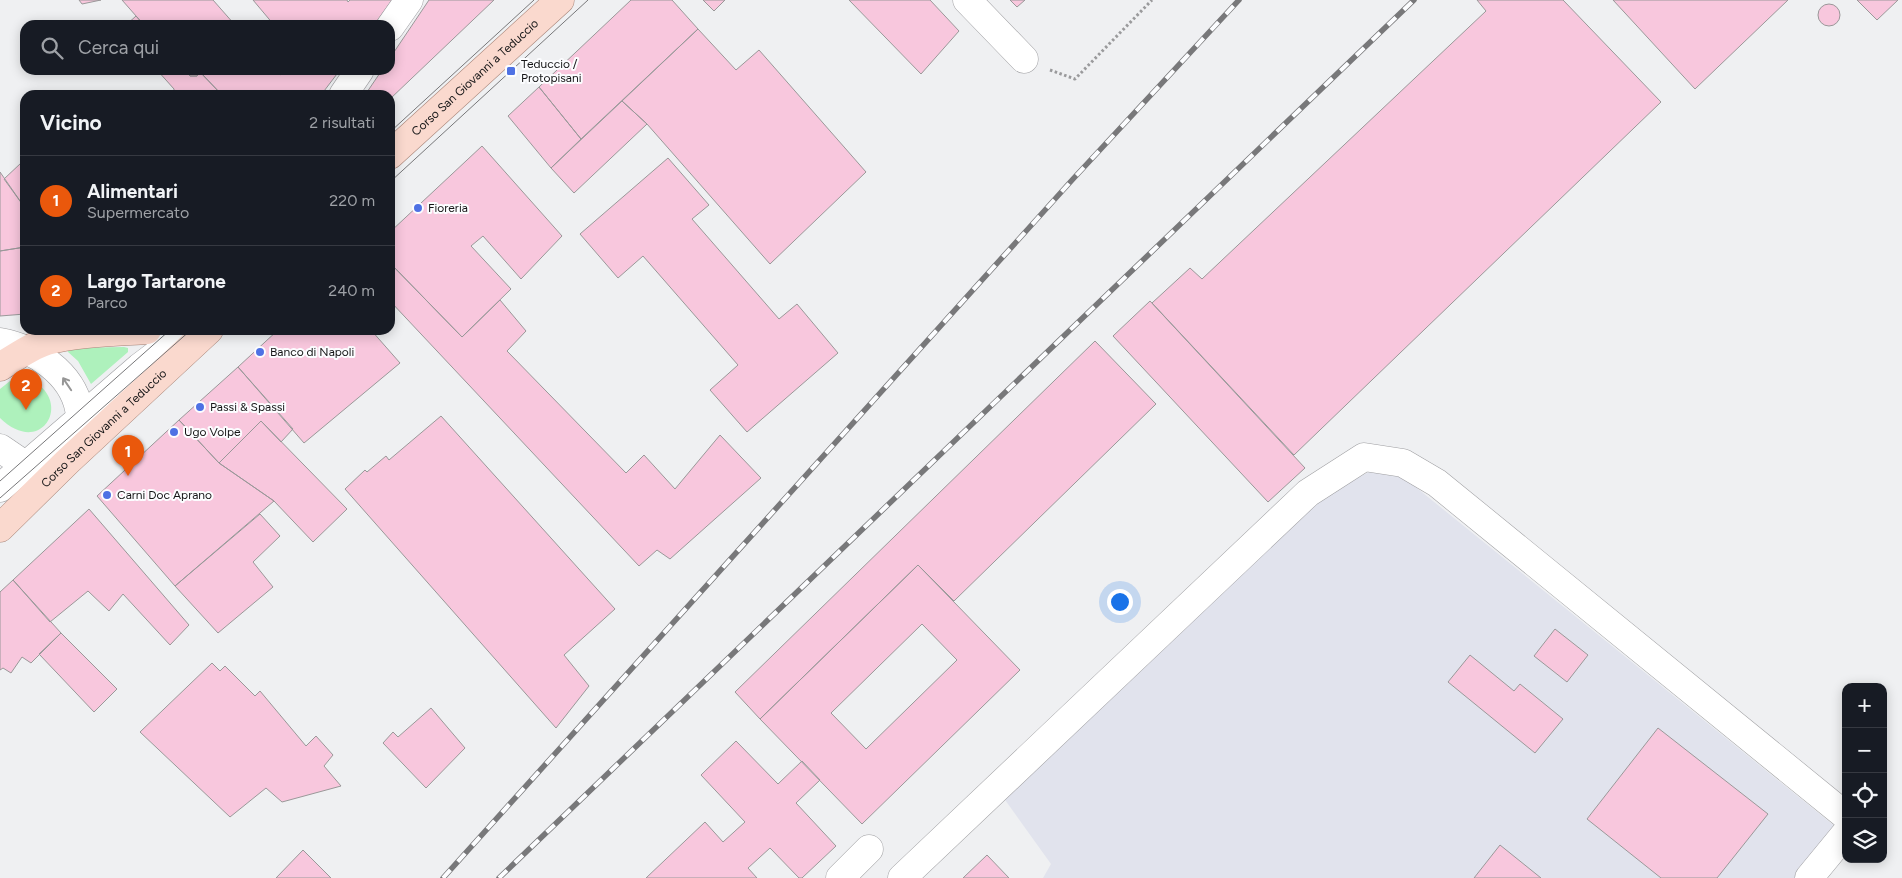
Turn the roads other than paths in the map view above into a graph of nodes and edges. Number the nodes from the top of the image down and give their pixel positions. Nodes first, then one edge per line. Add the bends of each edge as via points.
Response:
1 (409, 0) edge
2 (560, 0) edge
3 (967, 0) edge
4 (395, 20) edge
5 (1024, 59) road end
6 (357, 75) edge
7 (346, 90) edge
8 (395, 150) edge
9 (84, 335) edge
10 (169, 335) edge
11 (182, 335) edge
12 (205, 335) edge
13 (0, 342) edge
14 (27, 351) junction
15 (0, 367) edge
16 (140, 367) junction
17 (80, 420) junction
18 (0, 448) edge
19 (67, 462) junction
20 (25, 465) junction
21 (0, 488) edge
22 (0, 528) edge
23 (1842, 813) edge
24 (1842, 838) edge
25 (869, 849) dead end
26 (840, 878) edge
27 (902, 878) edge
28 (1809, 878) edge

1 - 4 street
2 - 8 main road, Corso San Giovanni a Teduccio
3 - 5 street
6 - 7 street
9 - 14 main road via 51,340
10 - 16 street
11 - 16 street
12 - 19 main road, Corso San Giovanni a Teduccio
13 - 14 street
14 - 15 main road
17 -> 14 street via 77,402 62,377 47,362
16 - 17 street
17 - 19 street via 75,450
17 - 20 street
18 - 20 street
19 - 20 street via 48,470
19 - 22 main road, Corso San Giovanni a Teduccio
20 - 21 street
23 - 27 street via 1437,483 1403,463 1364,457 1308,492
24 - 28 street
25 - 26 street

